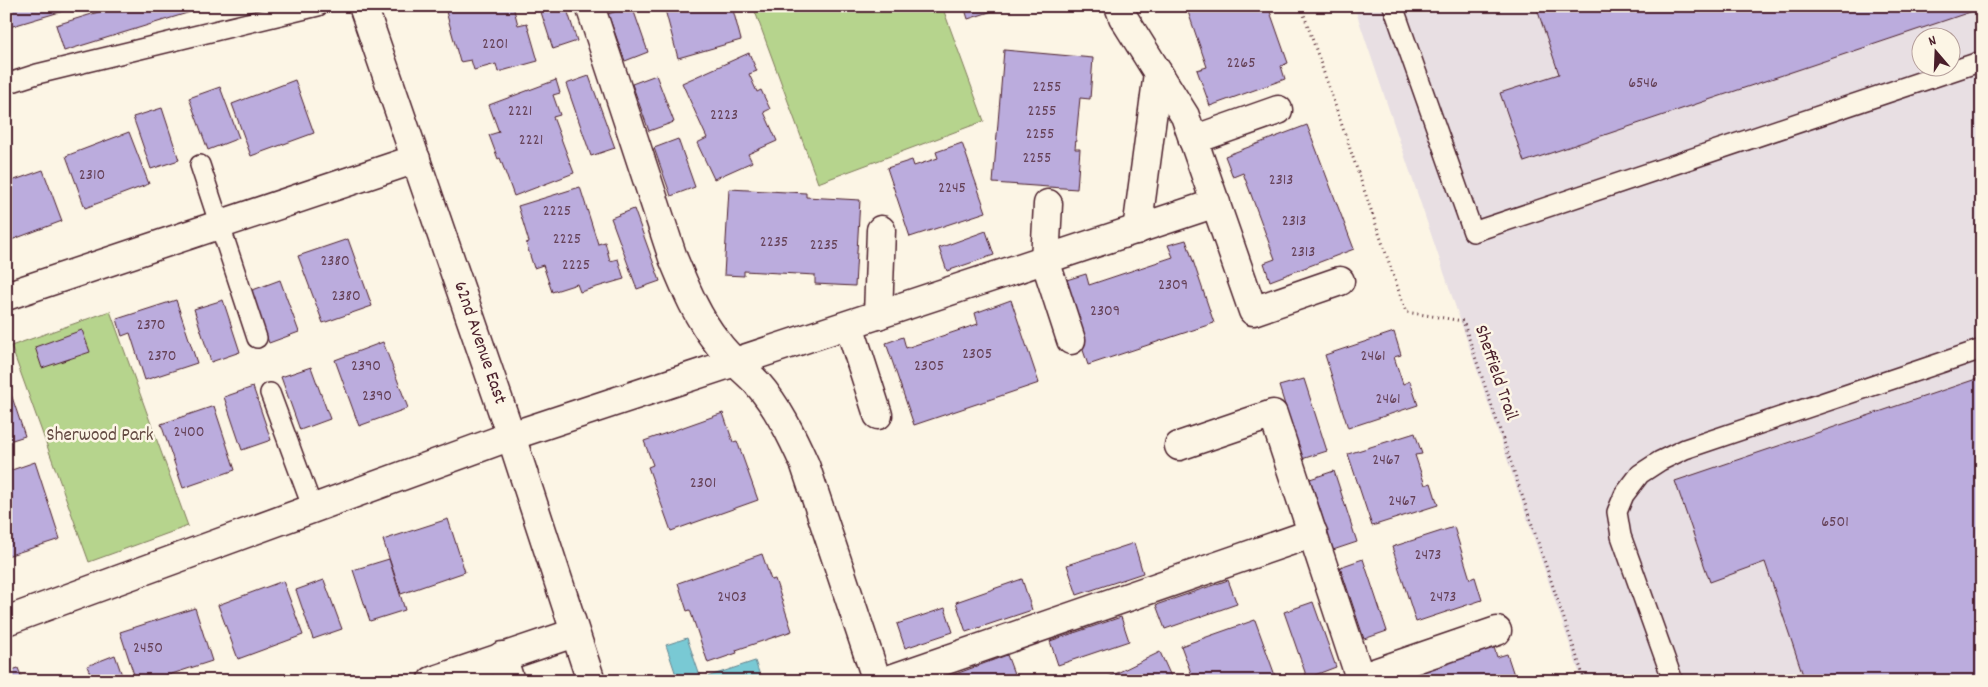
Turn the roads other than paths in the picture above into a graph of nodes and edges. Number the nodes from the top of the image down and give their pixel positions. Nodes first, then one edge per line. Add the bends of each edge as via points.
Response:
1 (318, 6) edge
2 (363, 6) edge
3 (590, 6) edge
4 (1119, 6) edge
5 (1393, 6) edge
6 (1982, 61) edge
7 (1158, 73) junction
8 (6, 84) edge
9 (1278, 110) dead end
10 (1193, 140) junction
11 (416, 159) junction
12 (200, 166) dead end
13 (1048, 204) dead end
14 (1216, 204) junction
15 (219, 225) junction
16 (881, 230) dead end
17 (1137, 230) junction
18 (1045, 260) junction
19 (1340, 281) dead end
20 (6, 296) edge
21 (878, 315) junction
22 (849, 324) junction
23 (257, 338) dead end
24 (1071, 340) dead end
25 (1982, 349) edge
26 (735, 362) junction
27 (270, 393) dead end
28 (878, 415) dead end
29 (511, 436) junction
30 (1179, 446) dead end
31 (313, 509) junction
32 (1313, 533) junction
33 (6, 621) edge
34 (1497, 631) dead end
35 (574, 633) junction
36 (506, 669) edge
37 (1361, 679) edge
38 (432, 681) edge
39 (591, 681) edge
40 (877, 681) edge
41 (885, 681) edge
42 (1673, 681) edge

1 - 8 lane
2 - 11 street, 62nd Avenue East
3 - 26 street via 672,258 704,325
4 - 7 street
5 - 6 lane via 1473,232
7 - 10 street via 1184,116
7 - 17 street
9 - 10 street
10 - 14 street
11 - 15 street
11 - 29 street, 62nd Avenue East
12 - 15 lane
13 - 18 street
14 - 17 street
14 - 19 street via 1253,311
15 - 20 street
15 - 23 lane
16 - 21 street
17 - 18 street
18 - 21 street
18 - 24 street
21 - 22 street
22 - 26 street
22 - 28 street
25 - 42 lane via 1685,449 1640,474 1624,495 1617,512 1621,536
26 - 29 street
26 - 40 street via 772,403 794,441 814,491
27 - 31 lane
29 - 31 street
29 - 35 street, 62nd Avenue East
30 - 32 street via 1273,414
31 - 33 street
32 - 37 street
32 - 41 street
34 - 37 street
35 - 36 street
35 - 39 street, 62nd Avenue East
36 - 38 street

